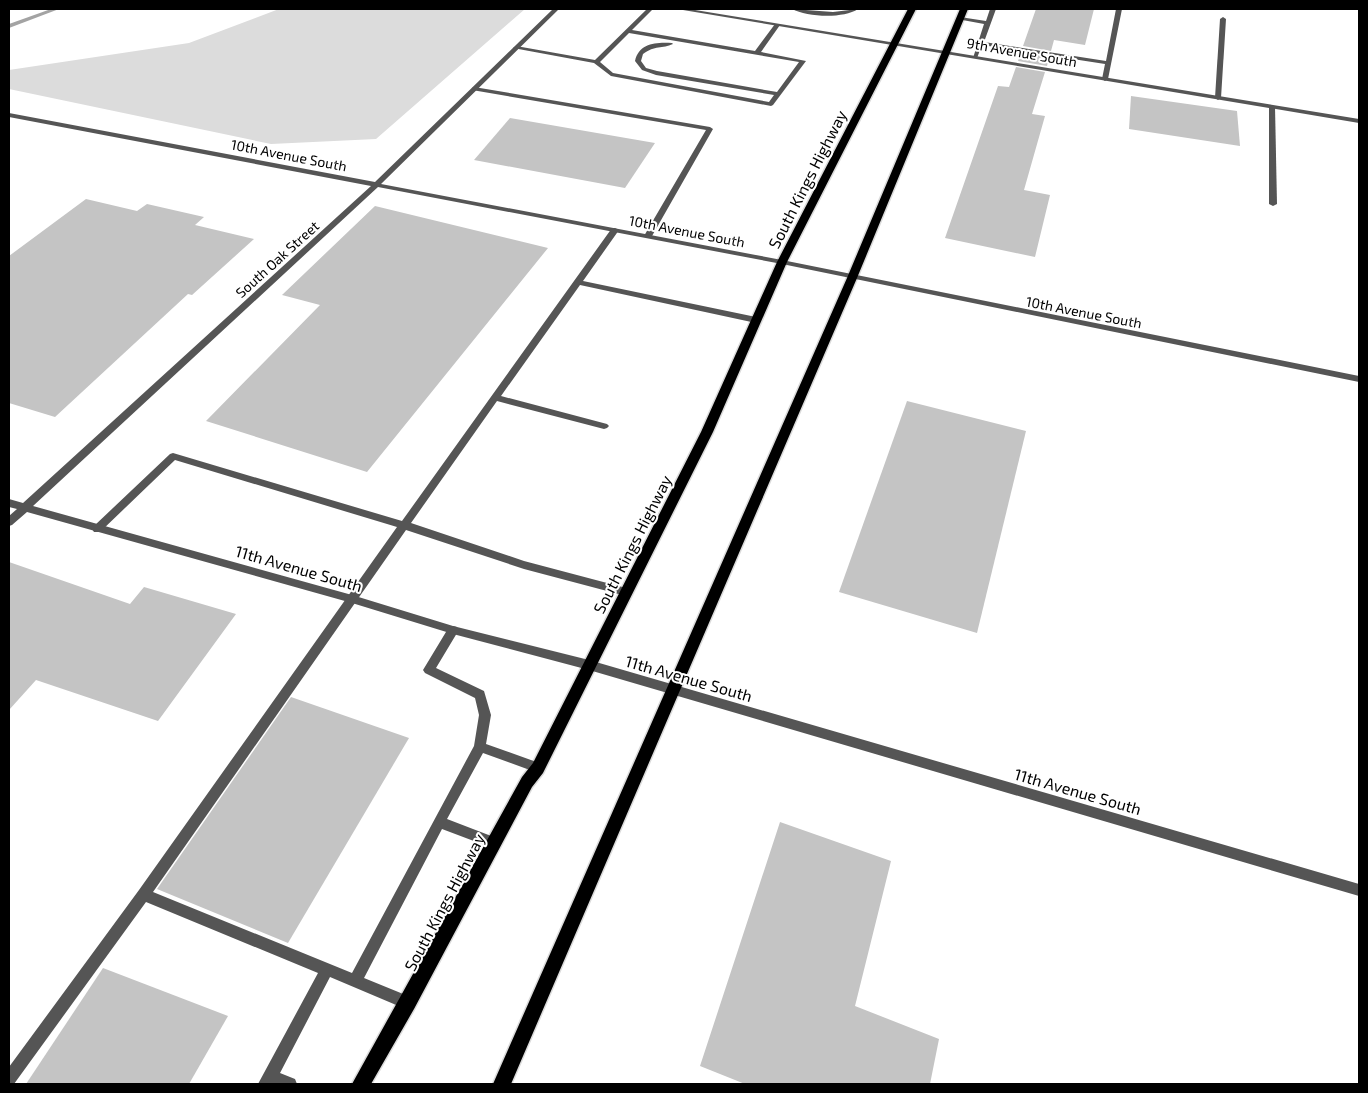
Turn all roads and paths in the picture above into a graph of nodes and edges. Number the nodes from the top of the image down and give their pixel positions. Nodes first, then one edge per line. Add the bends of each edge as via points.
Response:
1 (556, 9) edge
2 (650, 9) edge
3 (680, 9) edge
4 (795, 9) edge
5 (855, 9) edge
6 (912, 9) edge
7 (964, 9) edge
8 (993, 9) edge
9 (1119, 9) edge
10 (700, 10) edge
11 (1223, 18) dead end
12 (960, 19) junction
13 (988, 23) junction
14 (777, 25) junction
15 (626, 31) junction
16 (688, 43) junction
17 (980, 43) junction
18 (894, 45) junction
19 (516, 48) junction
20 (757, 53) junction
21 (947, 53) junction
22 (975, 57) junction
23 (596, 62) junction
24 (1109, 63) junction
25 (1106, 79) junction
26 (474, 89) junction
27 (778, 94) junction
28 (1218, 98) junction
29 (1272, 107) junction
30 (9, 115) edge
31 (1359, 121) edge
32 (377, 184) junction
33 (1273, 204) dead end
34 (616, 230) junction
35 (648, 236) junction
36 (782, 262) junction
37 (852, 278) junction
38 (578, 282) junction
39 (756, 320) junction
40 (1359, 380) edge
41 (496, 398) junction
42 (604, 426) dead end
43 (9, 502) edge
44 (24, 507) junction
45 (9, 522) edge
46 (404, 525) junction
47 (97, 529) junction
48 (626, 592) junction
49 (352, 599) junction
50 (453, 630) junction
51 (589, 666) junction
52 (673, 690) junction
53 (480, 747) junction
54 (538, 768) junction
55 (439, 822) junction
56 (495, 843) junction
57 (1359, 890) edge
58 (144, 895) junction
59 (327, 969) junction
60 (355, 981) junction
61 (408, 1003) junction
62 (9, 1079) edge
63 (267, 1080) edge
64 (290, 1084) edge
65 (361, 1084) edge
66 (502, 1084) edge

1 - 19 street, South Oak Street
2 - 15 street
3 - 10 street, 9th Avenue South
4 - 5 street via 835,15
6 - 18 main road, South Kings Highway
7 - 12 main road
8 - 13 street
9 - 24 street
10 - 14 street, 9th Avenue South
11 - 28 street
12 - 13 street
12 - 21 main road
13 - 17 street
14 - 18 street, 9th Avenue South
14 - 20 street
15 - 16 street
15 - 23 street
16 - 20 street
16 - 27 street via 650,46 640,53 638,61 656,73
17 - 22 street
17 - 24 street
18 - 21 street, 9th Avenue South
18 - 36 main road, South Kings Highway
19 - 23 street
19 - 26 street, South Oak Street
20 - 27 street via 803,61
21 - 22 street, 9th Avenue South
21 - 37 main road
22 - 25 street, 9th Avenue South
23 - 27 street via 611,74 771,104
24 - 25 street
25 - 28 street, 9th Avenue South
26 - 32 street, South Oak Street
26 - 35 street via 710,129
28 - 29 street, 9th Avenue South
29 - 31 street, 9th Avenue South
29 - 33 street
30 - 32 street, 10th Avenue South
32 - 34 street, 10th Avenue South
32 - 44 street, South Oak Street
34 - 35 street, 10th Avenue South
34 - 38 street
35 - 36 street, 10th Avenue South
36 - 37 street, 10th Avenue South
36 - 39 main road, South Kings Highway
37 - 40 street, 10th Avenue South
37 - 52 main road
38 - 39 street
38 - 41 street
39 - 48 main road, South Kings Highway via 707,432
41 - 42 street
41 - 46 street
43 - 44 street, 11th Avenue South
44 - 45 street, South Oak Street
44 - 47 street, 11th Avenue South
46 - 47 street via 173,456
46 - 48 street via 524,565
46 - 49 street
47 - 49 street, 11th Avenue South
48 - 51 main road, South Kings Highway
49 - 50 street, 11th Avenue South
49 - 58 street
50 - 51 street, 11th Avenue South
50 - 53 street via 428,670 480,695 485,715
51 - 52 street, 11th Avenue South
51 - 54 main road, South Kings Highway
52 - 57 street, 11th Avenue South
52 - 66 main road
53 - 54 street
53 - 55 street
54 - 56 main road, South Kings Highway via 527,782
55 - 56 street
55 - 60 street
56 - 61 main road, South Kings Highway
58 - 59 street
58 - 62 street
59 - 60 street
59 - 63 street
60 - 61 street
61 - 65 main road, South Kings Highway
63 - 64 street

